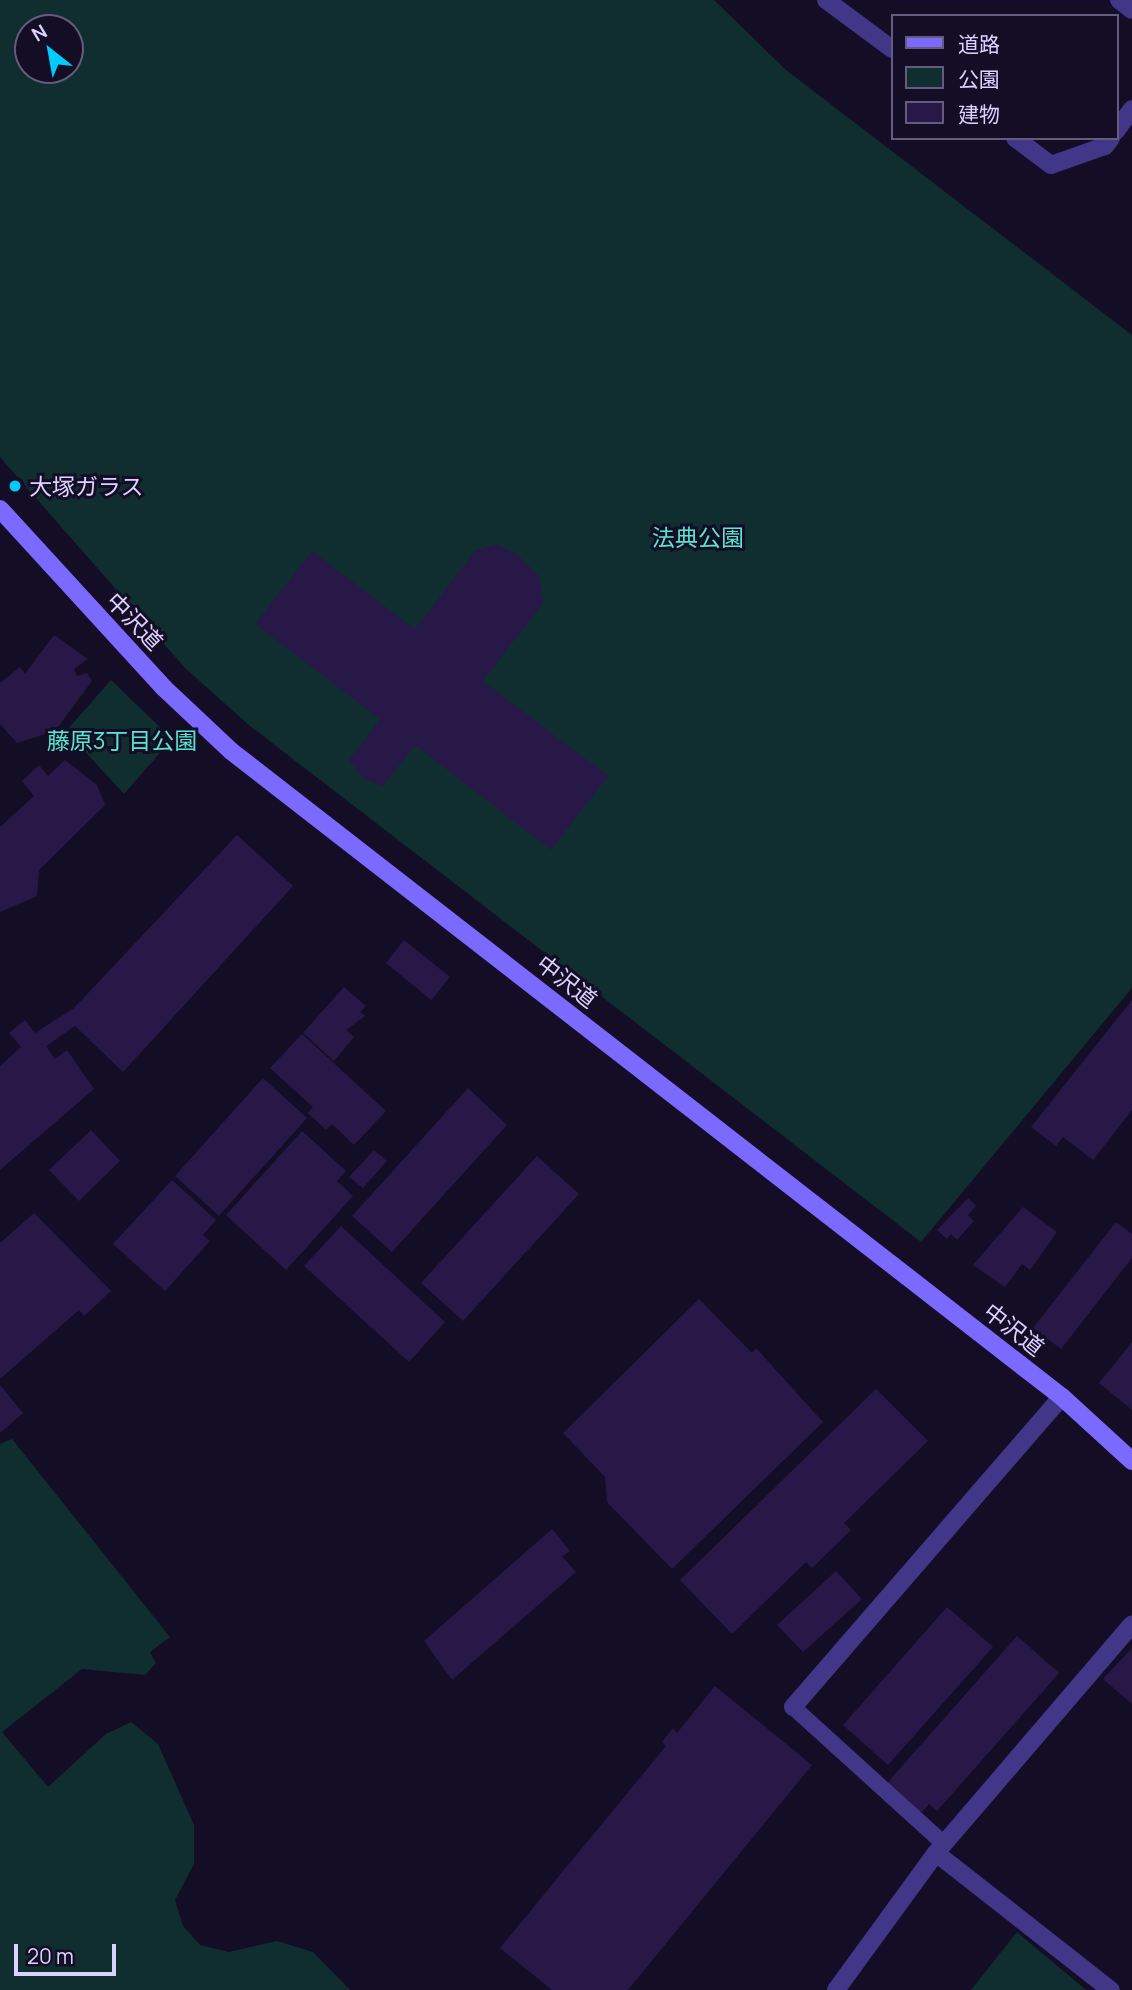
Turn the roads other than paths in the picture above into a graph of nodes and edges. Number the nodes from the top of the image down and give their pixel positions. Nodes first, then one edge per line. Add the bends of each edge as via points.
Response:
1 (826, 0) edge
2 (1119, 0) edge
3 (1132, 10) edge
4 (890, 47) edge
5 (1132, 109) edge
6 (1118, 128) edge
7 (1018, 140) edge
8 (1110, 140) edge
9 (0, 509) edge
10 (1062, 1397) junction
11 (1132, 1461) edge
12 (1132, 1624) edge
13 (793, 1707) joint
14 (940, 1848) junction
15 (836, 1990) edge
16 (1111, 1990) edge

1 - 4 street
2 - 3 street
5 - 6 street
7 - 8 street via 1051,165 1105,146
9 - 10 street, 中沢道 via 101,622 231,751
10 - 11 street, 中沢道
10 - 13 street
12 - 14 street
13 - 14 lane
14 - 15 street
14 - 16 street

